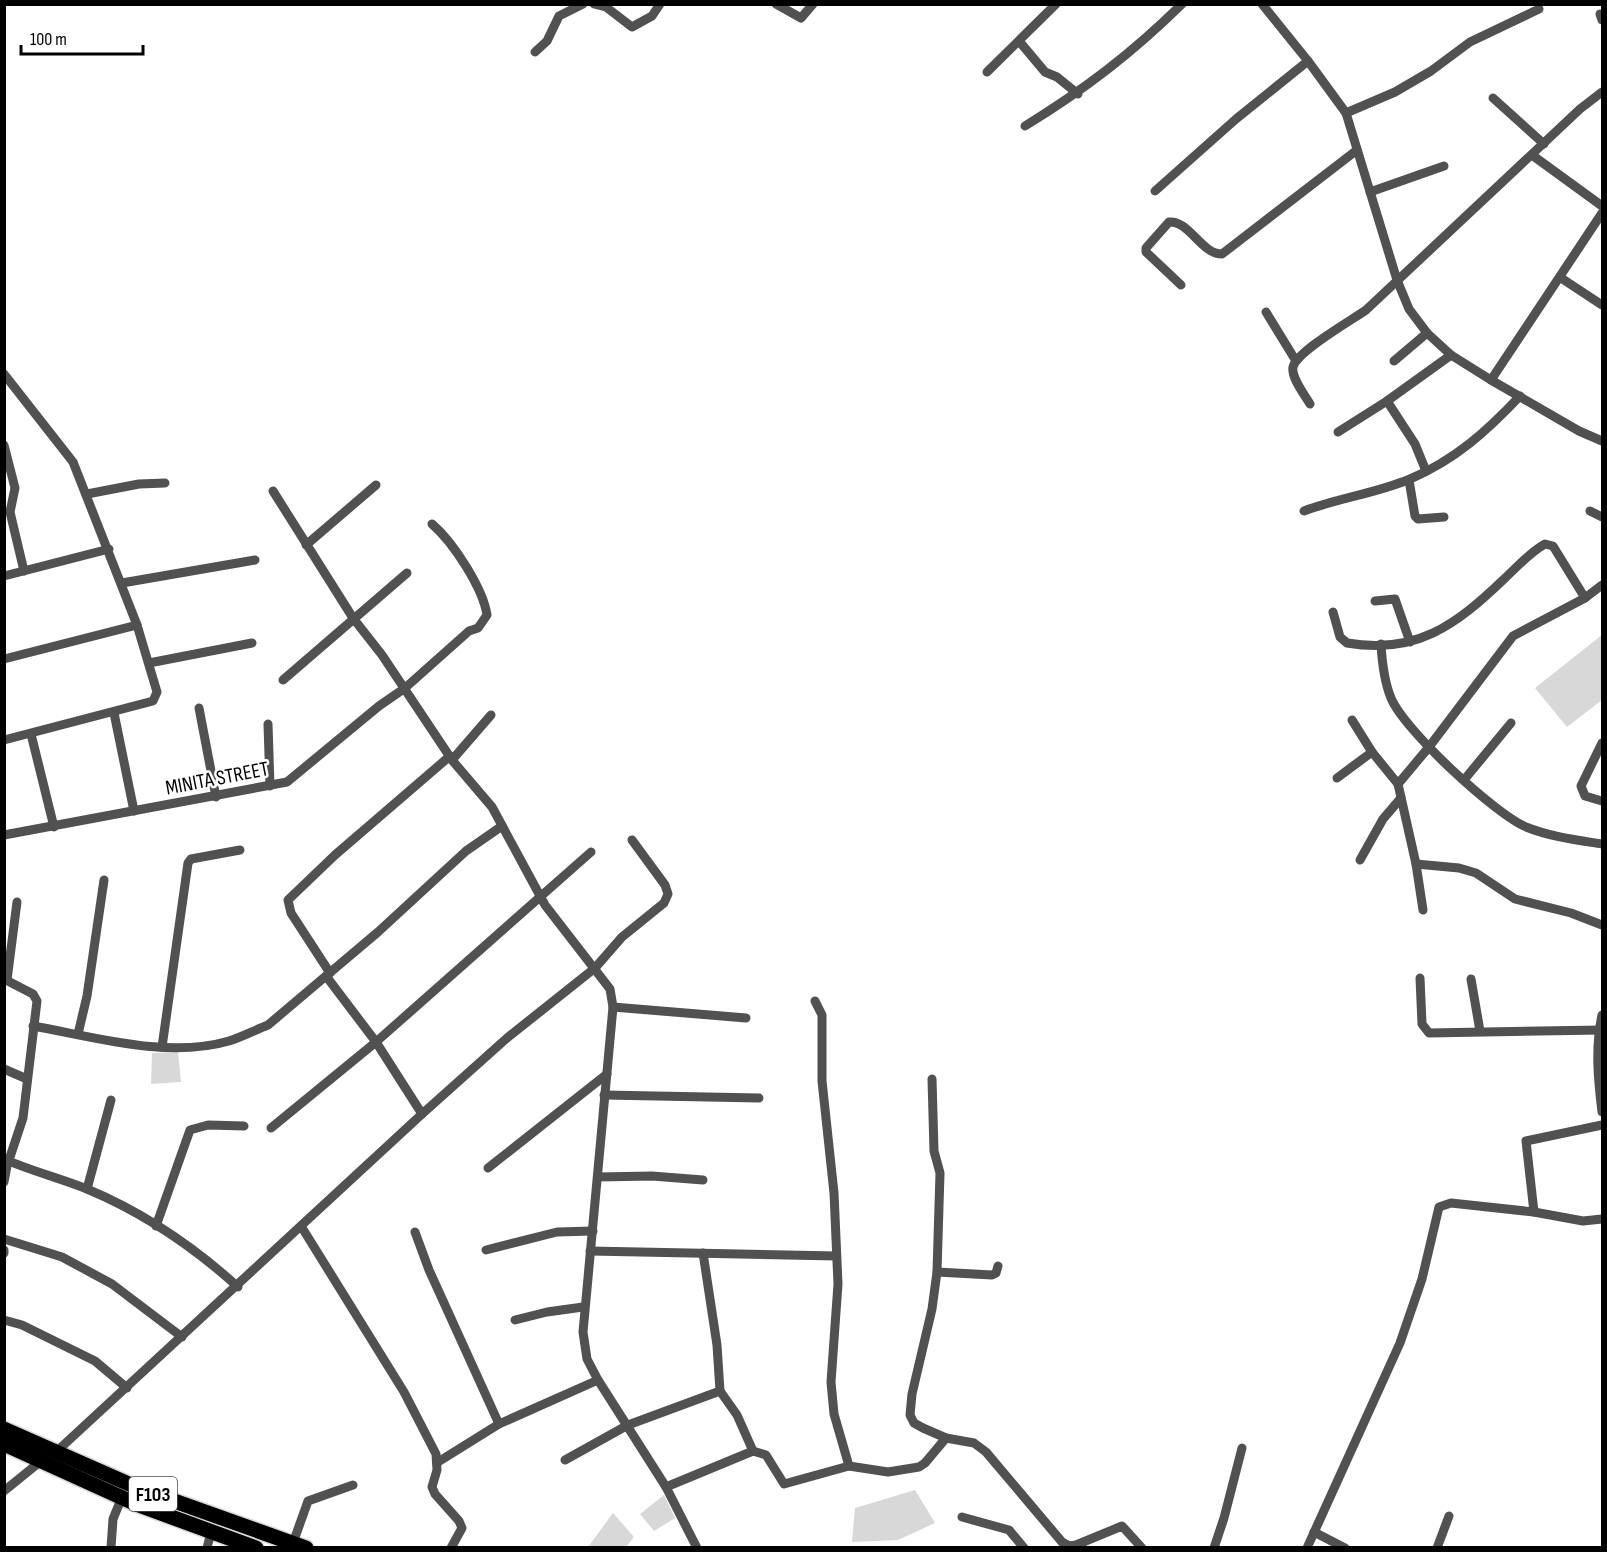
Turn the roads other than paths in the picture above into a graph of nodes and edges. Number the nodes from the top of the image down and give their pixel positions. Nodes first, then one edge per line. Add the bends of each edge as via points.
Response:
1 (584, 4) edge
2 (594, 4) edge
3 (660, 4) edge
4 (776, 4) edge
5 (813, 4) edge
6 (1056, 4) edge
7 (1182, 4) edge
8 (1266, 6) edge
9 (1539, 9) dead end
10 (1019, 41) junction
11 (535, 52) dead end
12 (1308, 61) junction
13 (987, 72) dead end
14 (1602, 92) edge
15 (1078, 94) junction
16 (1493, 98) dead end
17 (1346, 113) junction
18 (1025, 126) dead end
19 (1544, 144) junction
20 (1357, 150) junction
21 (1532, 155) junction
22 (1444, 166) dead end
23 (1155, 191) dead end
24 (1370, 192) junction
25 (1602, 206) edge
26 (1602, 213) edge
27 (1561, 278) junction
28 (1397, 280) junction
29 (1181, 285) dead end
30 (1602, 305) edge
31 (1266, 312) dead end
32 (1427, 333) junction
33 (1451, 355) junction
34 (1296, 360) junction
35 (1394, 361) dead end
36 (4, 374) edge
37 (1491, 380) junction
38 (1520, 396) junction
39 (1388, 401) junction
40 (1310, 404) dead end
41 (1338, 432) dead end
42 (1602, 441) edge
43 (4, 445) edge
44 (1426, 471) junction
45 (1409, 480) junction
46 (165, 483) dead end
47 (376, 485) dead end
48 (273, 491) dead end
49 (87, 494) junction
50 (1304, 511) dead end
51 (1590, 511) dead end
52 (1444, 517) dead end
53 (1602, 517) edge
54 (432, 524) dead end
55 (306, 545) junction
56 (109, 549) junction
57 (255, 560) dead end
58 (24, 571) junction
59 (407, 573) dead end
60 (4, 576) edge
61 (122, 583) junction
62 (1602, 585) edge
63 (1585, 598) junction
64 (1375, 601) dead end
65 (1333, 612) dead end
66 (353, 618) junction
67 (137, 625) junction
68 (1410, 642) junction
69 (252, 643) dead end
70 (1381, 644) junction
71 (4, 660) edge
72 (148, 663) junction
73 (283, 680) dead end
74 (405, 688) junction
75 (199, 708) dead end
76 (114, 713) junction
77 (491, 715) dead end
78 (1352, 720) dead end
79 (1511, 723) dead end
80 (268, 724) dead end
81 (32, 734) junction
82 (4, 740) edge
83 (1602, 743) edge
84 (1430, 747) junction
85 (1372, 752) junction
86 (451, 758) junction
87 (1337, 778) dead end
88 (1464, 780) junction
89 (1398, 784) junction
90 (270, 786) junction
91 (216, 797) junction
92 (1401, 798) junction
93 (1602, 801) edge
94 (134, 811) junction
95 (502, 826) junction
96 (54, 827) junction
97 (4, 835) edge
98 (632, 840) dead end
99 (1602, 844) edge
100 (240, 850) dead end
101 (591, 852) dead end
102 (1360, 860) dead end
103 (1416, 864) junction
104 (104, 880) dead end
105 (540, 896) junction
106 (17, 902) dead end
107 (1423, 910) dead end
108 (1602, 925) edge
109 (595, 968) junction
110 (328, 975) junction
111 (1420, 978) dead end
112 (6, 979) edge
113 (1471, 979) dead end
114 (815, 1001) dead end
115 (613, 1007) junction
116 (1602, 1015) edge
117 (746, 1018) dead end
118 (33, 1026) junction
119 (1601, 1030) edge
120 (1480, 1031) junction
121 (78, 1034) junction
122 (376, 1042) junction
123 (162, 1047) junction
124 (4, 1069) edge
125 (607, 1074) junction
126 (27, 1079) junction
127 (932, 1079) dead end
128 (604, 1095) junction
129 (759, 1098) dead end
130 (111, 1100) dead end
131 (1602, 1112) edge
132 (422, 1114) junction
133 (1602, 1125) edge
134 (244, 1126) dead end
135 (271, 1128) dead end
136 (6, 1160) edge
137 (488, 1168) dead end
138 (598, 1177) junction
139 (703, 1180) dead end
140 (4, 1182) edge
141 (87, 1189) junction
142 (1534, 1212) junction
143 (1602, 1219) edge
144 (156, 1226) junction
145 (301, 1226) junction
146 (593, 1231) junction
147 (416, 1232) dead end
148 (4, 1239) edge
149 (486, 1250) dead end
150 (590, 1251) junction
151 (703, 1253) junction
152 (836, 1256) junction
153 (998, 1266) dead end
154 (938, 1272) junction
155 (238, 1287) junction
156 (583, 1308) junction
157 (4, 1320) edge
158 (515, 1320) dead end
159 (182, 1337) junction
160 (598, 1380) junction
161 (127, 1388) junction
162 (720, 1391) junction
163 (500, 1424) junction
164 (628, 1425) junction
165 (4, 1429) edge
166 (946, 1438) junction
167 (4, 1444) edge
168 (1242, 1448) dead end
169 (753, 1451) junction
170 (56, 1452) junction
171 (565, 1460) dead end
172 (41, 1461) junction
173 (438, 1462) junction
174 (849, 1466) junction
175 (353, 1485) dead end
176 (666, 1487) junction
177 (4, 1491) edge
178 (122, 1497) junction
179 (1449, 1516) dead end
180 (962, 1517) dead end
181 (212, 1532) junction
182 (1314, 1532) junction
183 (300, 1545) edge
184 (111, 1548) edge
185 (207, 1548) edge
186 (256, 1548) edge
187 (451, 1548) edge
188 (697, 1548) edge
189 (1024, 1548) edge
190 (1142, 1548) edge
191 (1214, 1548) edge
192 (1307, 1548) edge
193 (1345, 1548) edge
194 (1437, 1548) edge

1 - 11 street via 559,16 547,41
2 - 3 street via 606,7 632,27 652,16
4 - 5 street via 801,18
6 - 10 street
7 - 15 street via 1138,47
8 - 12 street
9 - 17 street via 1470,42 1395,92
10 - 13 street
10 - 15 street via 1045,72
12 - 17 street
12 - 23 street
14 - 19 street
15 - 18 street
16 - 19 street
17 - 20 street
19 - 21 street
20 - 24 street
20 - 29 street via 1222,254 1211,252 1177,223 1169,222 1146,252
21 - 25 street
21 - 28 street
22 - 24 street
24 - 28 street
26 - 27 street
27 - 30 street
27 - 37 street
28 - 32 street via 1409,309
28 - 34 street via 1366,310
31 - 34 street
32 - 33 street
32 - 35 street
33 - 37 street
33 - 39 street
34 - 40 street via 1294,372
36 - 49 street via 73,462
37 - 38 street
38 - 42 street
38 - 44 street via 1486,433
39 - 41 street
39 - 44 street via 1415,444
43 - 58 street via 15,488 10,512
44 - 45 street
45 - 50 street
45 - 52 street via 1415,516
46 - 49 street
47 - 55 street
48 - 55 street
49 - 56 street
51 - 53 street
54 - 74 street, MINITA STREET via 446,536 485,601 487,615 478,628 430,663
55 - 66 street
56 - 58 street
56 - 61 street
57 - 61 street
58 - 60 street
59 - 66 street
61 - 67 street
62 - 63 street
63 - 68 street via 1553,546 1545,544 1442,631
63 - 84 street via 1513,636
64 - 68 street via 1395,599
65 - 70 street via 1347,643
66 - 73 street
66 - 74 street
67 - 71 street
67 - 72 street
68 - 70 street
69 - 72 street
70 - 84 street via 1392,699 1404,720
72 - 76 street via 156,698
74 - 86 street
74 - 90 street, MINITA STREET via 287,782
75 - 91 street
76 - 81 street
76 - 94 street
77 - 86 street
78 - 85 street
79 - 88 street
80 - 90 street
81 - 82 street
81 - 96 street
83 - 93 street via 1581,786 1585,796
84 - 88 street
84 - 89 street
85 - 87 street
85 - 89 street
86 - 95 street via 492,807
86 - 110 street via 335,855 288,900 291,913
88 - 99 street via 1524,826 1556,837
89 - 92 street
90 - 91 street, MINITA STREET
91 - 94 street, MINITA STREET
92 - 102 street via 1383,819
92 - 103 street
94 - 96 street, MINITA STREET
95 - 105 street
95 - 110 street via 466,851
96 - 97 street, MINITA STREET
98 - 109 street via 668,894 664,903 622,937
100 - 123 street via 189,861
101 - 105 street
103 - 107 street
103 - 108 street via 1476,873 1515,899
104 - 121 street
105 - 109 street
105 - 122 street
106 - 112 street
109 - 115 street via 610,989
109 - 132 street via 507,1038
110 - 122 street
110 - 123 street via 259,1028 229,1041
111 - 120 street via 1424,1030 1442,1035
112 - 118 street via 36,998
113 - 120 street
114 - 152 street via 822,1015 822,1081 831,1151
115 - 117 street
115 - 125 street
116 - 119 street
118 - 121 street
118 - 126 street
119 - 120 street
119 - 131 street via 1598,1077
121 - 123 street
122 - 132 street
122 - 135 street
124 - 126 street
125 - 128 street
125 - 137 street
126 - 136 street via 22,1118
127 - 154 street via 934,1151 939,1173
128 - 129 street
128 - 138 street
130 - 141 street
132 - 145 street
133 - 142 street via 1526,1141
134 - 144 street via 208,1125 190,1130
136 - 140 street
136 - 141 street
138 - 139 street
138 - 146 street
141 - 144 street
142 - 143 street via 1583,1221
142 - 182 street via 1451,1203 1439,1207 1422,1279 1400,1343
144 - 155 street via 204,1257
145 - 155 street
145 - 173 street via 404,1392
146 - 149 street via 557,1232
146 - 150 street
147 - 163 street via 429,1270
148 - 159 street via 62,1257 116,1286
150 - 151 street
150 - 156 street
151 - 152 street
151 - 162 street
152 - 174 street via 838,1284 831,1382 834,1414
153 - 154 street via 992,1275
154 - 166 street via 910,1407 914,1423
155 - 159 street
156 - 158 street
156 - 160 street via 587,1359
157 - 161 street via 95,1360
159 - 161 street
160 - 163 street
160 - 164 street
161 - 170 street
162 - 164 street
162 - 169 street via 737,1415
163 - 173 street
164 - 171 street
164 - 176 street
165 - 170 main road, F103
166 - 174 street via 919,1467 888,1472
166 - 190 street via 974,1443 986,1452 1069,1546 1122,1526
167 - 172 main road, F103
168 - 191 street
169 - 174 street via 766,1455 784,1484
169 - 176 street
170 - 183 main road, F103 via 138,1488
172 - 177 street
172 - 178 main road, F103
173 - 187 street via 432,1487 462,1528
175 - 183 street via 309,1501 304,1508
176 - 188 street
178 - 181 main road, F103
178 - 184 street via 113,1520
179 - 194 street
180 - 189 street via 1009,1530
181 - 185 street
181 - 186 main road, F103
182 - 192 street
182 - 193 street

